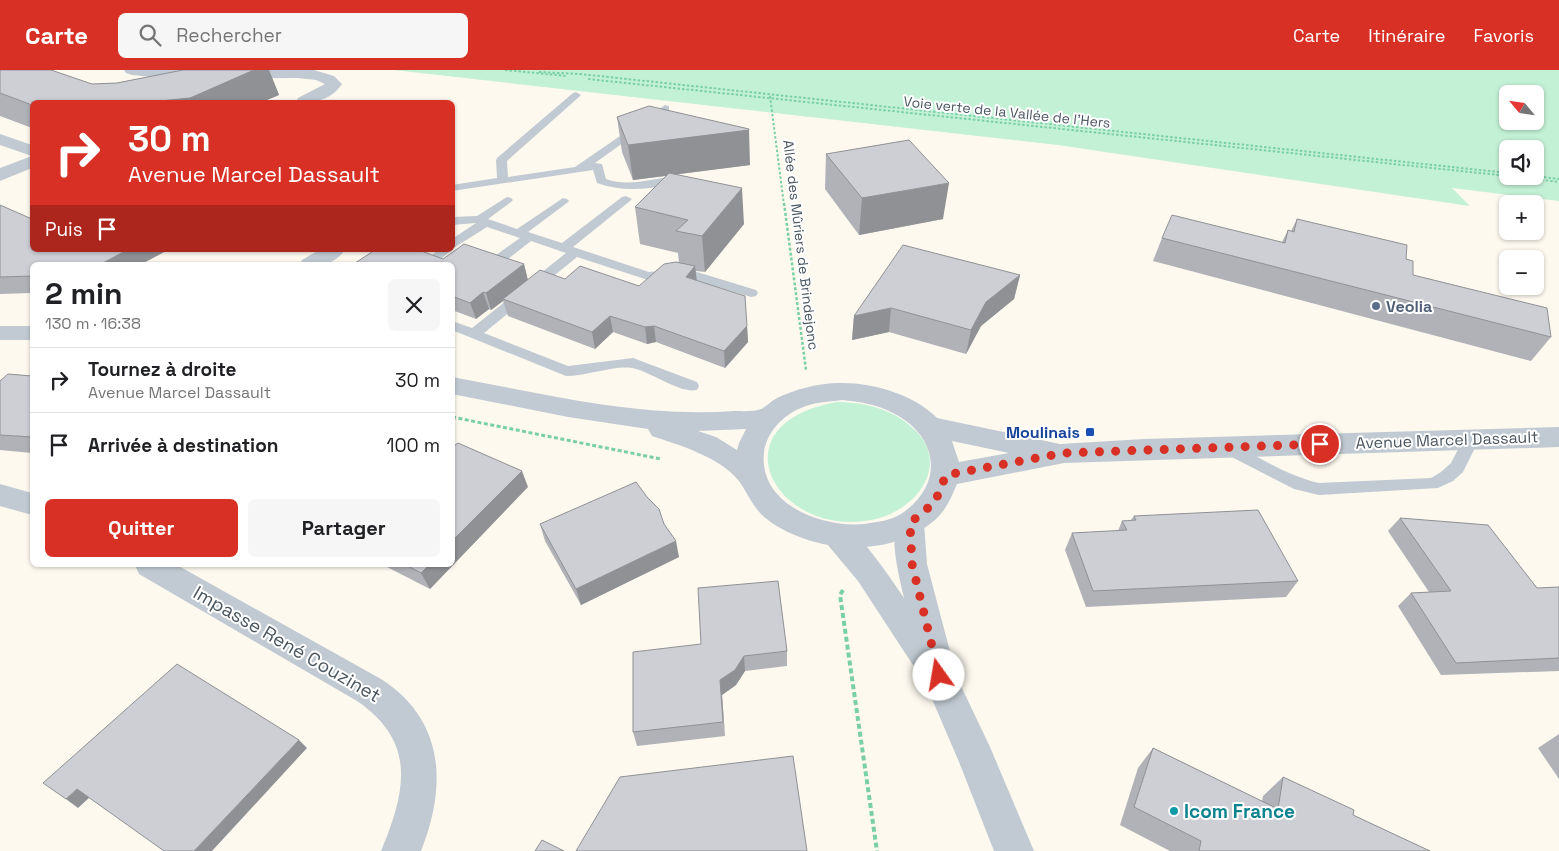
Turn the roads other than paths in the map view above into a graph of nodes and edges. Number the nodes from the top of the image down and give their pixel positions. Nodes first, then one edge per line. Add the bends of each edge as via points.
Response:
1 (132, 70) edge
2 (576, 95) dead end
3 (308, 100) edge
4 (665, 108) edge
5 (0, 139) edge
6 (30, 150) edge
7 (30, 163) edge
8 (578, 170) junction
9 (0, 175) edge
10 (678, 180) edge
11 (503, 181) junction
12 (455, 188) edge
13 (626, 199) dead end
14 (508, 200) dead end
15 (563, 201) dead end
16 (455, 221) edge
17 (482, 221) junction
18 (524, 235) junction
19 (455, 243) edge
20 (570, 250) junction
21 (331, 252) edge
22 (443, 252) edge
23 (432, 260) edge
24 (315, 262) edge
25 (494, 264) edge
26 (751, 293) dead end
27 (455, 327) edge
28 (30, 333) edge
29 (0, 334) edge
30 (474, 334) junction
31 (692, 386) dead end
32 (455, 387) edge
33 (622, 416) junction
34 (768, 418) junction
35 (929, 426) junction
36 (1559, 437) edge
37 (1471, 440) junction
38 (1226, 447) junction
39 (1064, 453) junction
40 (750, 475) junction
41 (946, 475) junction
42 (0, 495) edge
43 (30, 503) edge
44 (910, 523) junction
45 (838, 536) junction
46 (154, 567) edge
47 (939, 675) junction
48 (401, 851) edge
49 (1014, 851) edge

1 - 3 street via 182,74 283,72 317,75 332,81 334,84 329,90
2 - 11 lane via 501,160
4 - 8 lane
5 - 6 street
7 - 9 street
8 - 10 lane via 598,166 601,181 611,186
8 - 11 lane
11 - 12 lane
13 - 20 lane
14 - 17 lane
15 - 18 lane
16 - 17 lane
17 - 18 lane
17 - 19 lane
18 - 20 lane
18 - 25 lane
20 - 26 lane via 648,276 678,273
20 - 30 lane
21 - 24 street
22 - 23 lane
27 - 30 lane
28 - 29 street
30 - 31 lane via 566,371 580,372 633,363
32 - 33 street, Avenue Marcel Dassault
33 - 34 street, Avenue Marcel Dassault via 683,422
33 - 40 street, Avenue Marcel Dassault via 706,444
34 - 35 street, Avenue Marcel Dassault via 787,404 842,391 875,396 905,407
34 - 40 street, Avenue Marcel Dassault via 755,435 749,454
35 - 39 street, Avenue Marcel Dassault
35 - 41 street, Avenue Marcel Dassault via 944,449
36 - 37 street, Avenue Marcel Dassault
37 - 38 street, Avenue Marcel Dassault
37 - 38 lane via 1460,465 1445,480 1432,484 1319,489 1278,475
38 - 39 street, Avenue Marcel Dassault
39 - 41 street, Avenue Marcel Dassault
40 - 45 street, Avenue Marcel Dassault via 761,496 780,515 807,529
41 - 44 street, Avenue Marcel Dassault via 935,502
42 - 43 street
44 - 45 street, Avenue Marcel Dassault via 876,535
44 - 47 street via 912,564
45 - 47 street via 869,572
46 - 48 street, Impasse René Couzinet via 369,690 402,718 411,737 421,781 418,807
47 - 49 street

